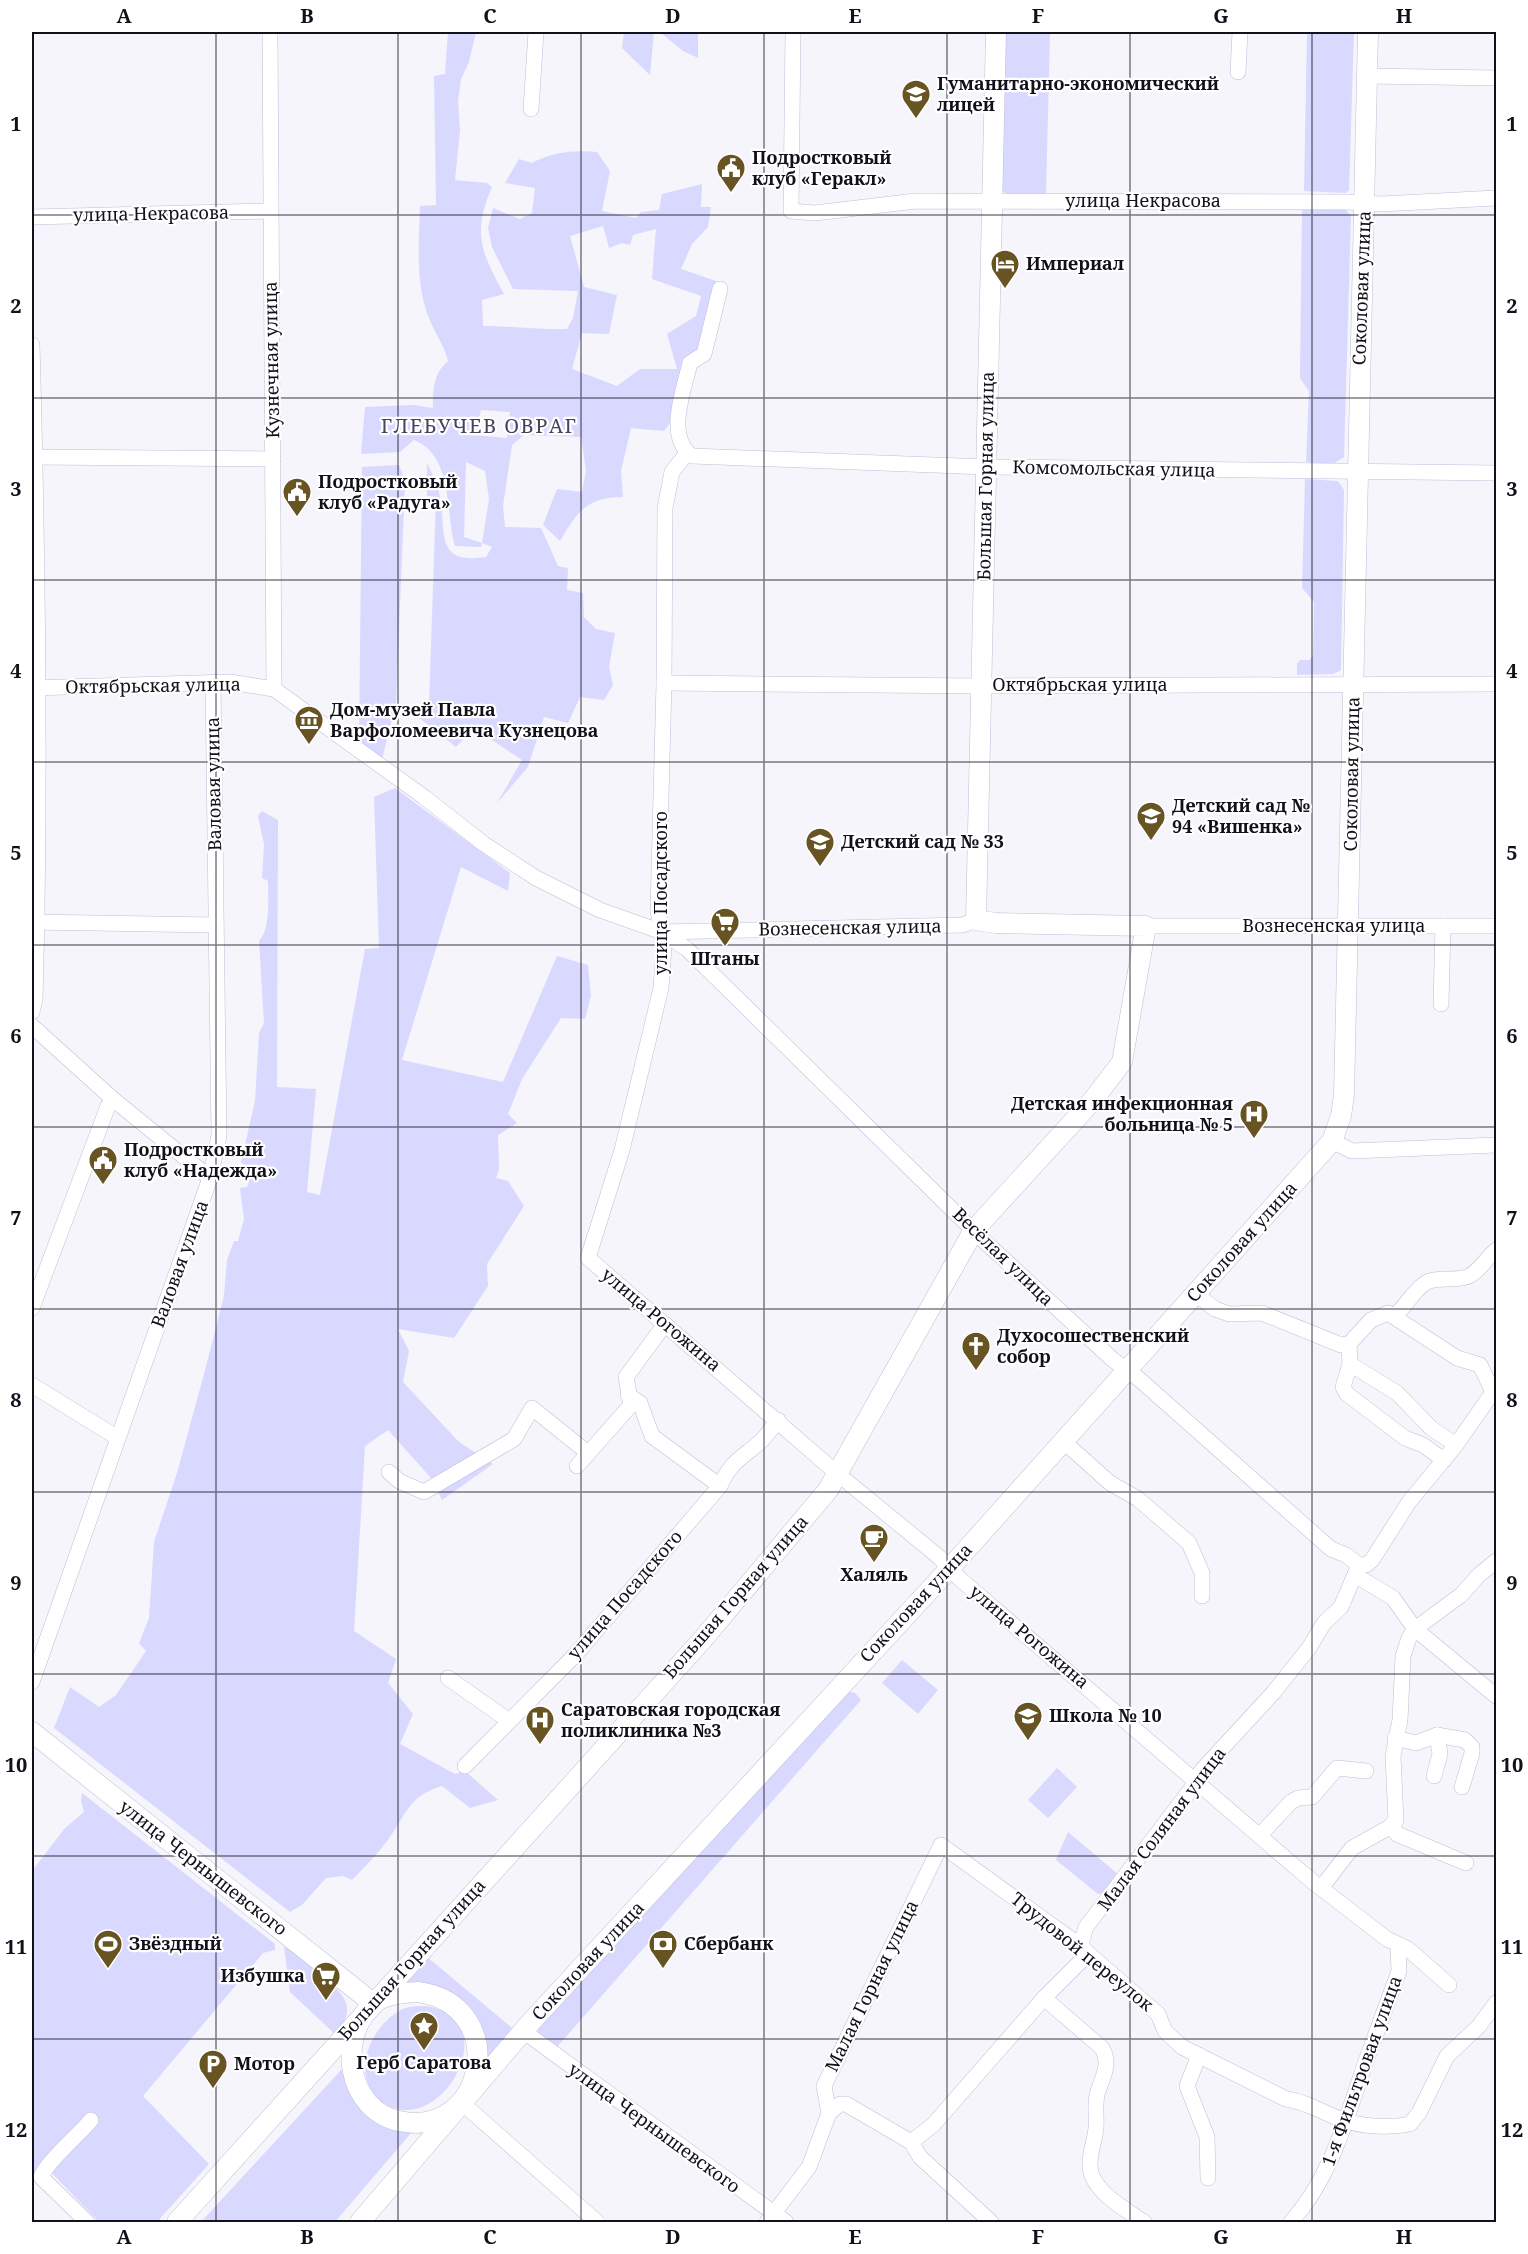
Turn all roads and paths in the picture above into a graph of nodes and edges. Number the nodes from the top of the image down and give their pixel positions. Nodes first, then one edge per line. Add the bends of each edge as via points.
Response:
1 (270, 32) edge
2 (536, 32) edge
3 (793, 32) edge
4 (996, 32) edge
5 (1240, 32) edge
6 (1368, 32) edge
7 (1239, 72) dead end
8 (1368, 76) junction
9 (1497, 78) edge
10 (531, 109) dead end
11 (1497, 198) edge
12 (992, 200) junction
13 (1364, 203) junction
14 (270, 211) junction
15 (32, 217) edge
16 (720, 289) dead end
17 (32, 345) edge
18 (689, 454) junction
19 (33, 457) edge
20 (273, 459) junction
21 (987, 467) junction
22 (1357, 472) junction
23 (1497, 473) edge
24 (213, 682) junction
25 (664, 683) junction
26 (1497, 684) edge
27 (1354, 685) junction
28 (981, 686) junction
29 (34, 688) edge
30 (274, 690) junction
31 (976, 920) junction
32 (34, 922) edge
33 (216, 925) junction
34 (1146, 926) junction
35 (1347, 926) junction
36 (1443, 926) junction
37 (1497, 926) edge
38 (663, 932) junction
39 (1441, 1004) dead end
40 (32, 1012) edge
41 (32, 1026) edge
42 (114, 1100) junction
43 (1332, 1141) junction
44 (1497, 1145) edge
45 (210, 1178) junction
46 (974, 1230) junction
47 (1497, 1250) edge
48 (588, 1258) joint
49 (1196, 1294) junction
50 (32, 1308) edge
51 (1394, 1316) junction
52 (665, 1324) junction
53 (1349, 1344) junction
54 (1350, 1364) junction
55 (1126, 1370) junction
56 (32, 1385) edge
57 (1495, 1392) edge
58 (628, 1395) junction
59 (778, 1420) junction
60 (118, 1438) junction
61 (1062, 1440) junction
62 (1456, 1445) junction
63 (588, 1453) junction
64 (1444, 1460) junction
65 (577, 1466) dead end
66 (388, 1472) dead end
67 (839, 1475) junction
68 (720, 1486) junction
69 (1497, 1561) edge
70 (950, 1568) junction
71 (1357, 1570) junction
72 (1202, 1596) dead end
73 (1415, 1629) junction
74 (448, 1678) dead end
75 (32, 1682) edge
76 (1497, 1696) edge
77 (508, 1720) junction
78 (1437, 1735) junction
79 (37, 1736) edge
80 (1395, 1738) junction
81 (465, 1766) dead end
82 (1366, 1771) dead end
83 (1434, 1776) dead end
84 (1197, 1781) junction
85 (1462, 1787) dead end
86 (1391, 1826) junction
87 (1260, 1835) junction
88 (941, 1845) joint
89 (1467, 1863) dead end
90 (1321, 1888) junction
91 (1398, 1945) junction
92 (1084, 1952) junction
93 (1449, 1984) dead end
94 (1044, 1998) junction
95 (370, 2000) junction
96 (1497, 2003) edge
97 (524, 2031) junction
98 (1199, 2055) junction
99 (462, 2103) junction
100 (829, 2114) junction
101 (92, 2120) dead end
102 (1347, 2121) junction
103 (911, 2142) junction
104 (1208, 2178) dead end
105 (770, 2218) edge
106 (87, 2223) edge
107 (170, 2223) edge
108 (177, 2223) edge
109 (360, 2223) edge
110 (597, 2223) edge
111 (786, 2223) edge
112 (991, 2223) edge
113 (1144, 2223) edge
114 (1292, 2223) edge

1 - 14 street, Кузнечная улица
2 - 10 street
3 - 12 street, улица Некрасова via 791,211 815,213 916,201
4 - 12 main road, Большая Горная улица
5 - 7 street
6 - 8 main road, Соколовая улица
8 - 9 street
8 - 13 main road, Соколовая улица
11 - 13 street, улица Некрасова
12 - 13 street, улица Некрасова
12 - 21 main road, Большая Горная улица
13 - 22 main road, Соколовая улица
14 - 15 street, улица Некрасова
14 - 20 street, Кузнечная улица
16 - 18 street via 704,354 690,363 687,377 677,432 681,446
17 - 19 street
18 - 21 street, Комсомольская улица
18 - 25 street, улица Посадского via 672,471 665,508
19 - 20 street
19 - 29 street
20 - 30 street, Кузнечная улица
21 - 22 street, Комсомольская улица
21 - 28 main road, Большая Горная улица
22 - 23 street, Комсомольская улица
22 - 27 main road, Соколовая улица
24 - 29 street, Октябрьская улица
24 - 30 street, Октябрьская улица
24 - 33 street, Валовая улица
25 - 28 street, Октябрьская улица
25 - 38 street, улица Посадского via 658,910
26 - 27 street, Октябрьская улица
27 - 28 street, Октябрьская улица
27 - 35 main road, Соколовая улица
28 - 31 main road, Большая Горная улица
29 - 32 street
30 - 38 street, Вознесенская улица via 536,878 600,910
31 - 34 main road, Вознесенская улица
31 - 38 street, Вознесенская улица via 963,925
32 - 33 street
32 - 40 street
33 - 45 street, Валовая улица via 219,1136
34 - 35 street, Вознесенская улица
34 - 46 main road, Большая Горная улица via 1122,1062 1093,1100
35 - 36 street, Вознесенская улица
35 - 43 main road, Соколовая улица via 1344,1095
36 - 37 street, Вознесенская улица
36 - 39 street
38 - 46 street, Весёлая улица via 687,949
38 - 48 street, улица Посадского via 661,988 621,1150
41 - 42 street
42 - 45 street
42 - 50 street via 108,1106
43 - 44 street via 1352,1150
43 - 49 main road, Соколовая улица
45 - 60 street, Валовая улица
46 - 55 street, Весёлая улица
46 - 67 main road, Большая Горная улица
47 - 51 street via 1468,1277 1430,1281 1422,1286
48 - 52 street, улица Рогожина
49 - 53 street via 1229,1314 1262,1313 1341,1345
49 - 55 main road, Соколовая улица
51 - 53 street via 1378,1316
51 - 57 street via 1457,1358 1480,1365
52 - 58 street via 626,1377
52 - 59 street, улица Рогожина
53 - 54 street
54 - 62 street via 1397,1393 1431,1428
54 - 64 street via 1343,1387 1347,1394 1405,1438
55 - 61 main road, Соколовая улица
55 - 71 street, Весёлая улица
56 - 60 street
57 - 62 street, Малая Соляная улица
58 - 63 street via 631,1405
58 - 68 street via 640,1403 652,1436
59 - 67 street, улица Рогожина
59 - 68 street, улица Посадского via 760,1443 741,1455
60 - 75 street, Валовая улица
61 - 70 main road, Соколовая улица
61 - 72 street via 1110,1483 1138,1499 1189,1543 1202,1573
62 - 64 street, Малая Соляная улица
63 - 65 street
63 - 66 street via 532,1408 514,1439 424,1492
64 - 71 street, Малая Соляная улица via 1409,1502 1372,1560
67 - 70 street, улица Рогожина
67 - 95 main road, Большая Горная улица via 703,1639
68 - 77 street, улица Посадского via 576,1654
69 - 73 street via 1461,1595
70 - 84 street, улица Рогожина
70 - 97 main road, Соколовая улица
71 - 73 street, Весёлая улица via 1393,1598
71 - 84 street, Малая Соляная улица via 1341,1607 1324,1623 1286,1677 1202,1770
73 - 76 street, Весёлая улица
73 - 80 street via 1403,1656 1400,1720
74 - 77 street
77 - 81 street, улица Посадского
78 - 80 street via 1416,1743
78 - 83 street via 1440,1754
78 - 85 street via 1465,1740 1472,1747
79 - 95 main road, улица Чернышевского
80 - 86 street via 1396,1821
82 - 87 street via 1337,1768 1312,1797 1291,1802
84 - 87 street, улица Рогожина
84 - 92 street, Малая Соляная улица via 1086,1927
86 - 89 street via 1397,1834
86 - 90 street via 1352,1848
87 - 90 street, улица Рогожина
88 - 92 street, Трудовой переулок
88 - 100 street, Малая Горная улица via 824,2086
90 - 91 street, улица Рогожина
91 - 93 street, улица Рогожина via 1408,1948
91 - 102 street, 1-я Фильтровая улица via 1399,1971
92 - 94 street, Малая Соляная улица via 1076,1968
92 - 98 street, Трудовой переулок via 1158,2014 1172,2039
94 - 103 street, Малая Соляная улица via 933,2125
94 - 113 street via 1106,2055 1105,2075 1095,2100 1097,2119 1091,2146 1091,2174 1105,2193
95 - 99 main road via 418,1992 439,1997 464,2014 474,2033 478,2058 476,2075
95 - 99 main road via 355,2035 351,2058 357,2088 370,2107 399,2121 423,2122 447,2114
95 - 107 street
95 - 108 main road, Большая Горная улица
96 - 102 street, Трудовой переулок via 1447,2056 1410,2124
97 - 99 main road, Соколовая улица
97 - 105 street, улица Чернышевского
98 - 102 street, Трудовой переулок via 1286,2099 1303,2101
98 - 104 street via 1187,2086 1207,2137
99 - 109 main road, Соколовая улица
99 - 110 street
100 - 103 street via 840,2104 846,2104
100 - 105 street, Малая Горная улица via 808,2167
101 - 106 street via 45,2166 41,2177
102 - 114 street, 1-я Фильтровая улица via 1322,2181
103 - 112 street via 920,2157
105 - 111 street, улица Чернышевского

